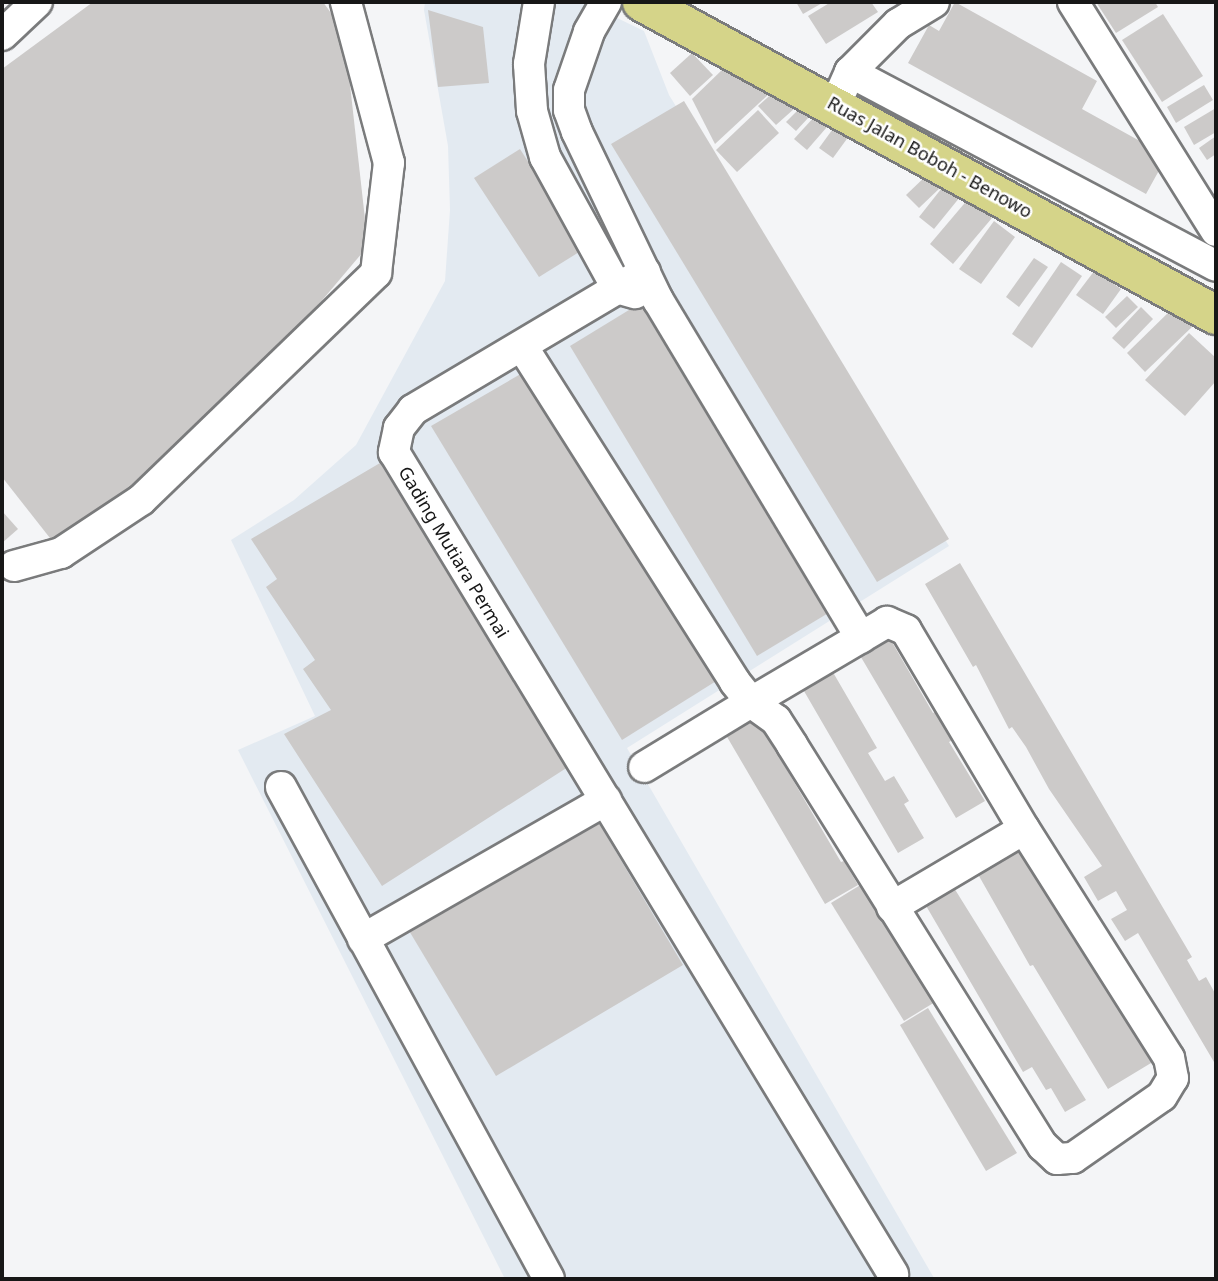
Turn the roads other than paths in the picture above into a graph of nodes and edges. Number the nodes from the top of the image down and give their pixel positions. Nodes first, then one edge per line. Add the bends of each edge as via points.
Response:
1 (37, 2) edge
2 (346, 2) edge
3 (539, 2) edge
4 (606, 2) edge
5 (642, 2) edge
6 (933, 2) edge
7 (1073, 2) edge
8 (891, 13) edge
9 (2, 36) edge
10 (842, 88) junction
11 (569, 110) junction
12 (532, 111) junction
13 (1216, 231) edge
14 (1216, 266) edge
15 (645, 272) junction
16 (617, 288) junction
17 (659, 300) junction
18 (1216, 315) edge
19 (522, 346) junction
20 (14, 566) dead end
21 (861, 638) junction
22 (751, 702) junction
23 (644, 767) dead end
24 (281, 787) dead end
25 (606, 800) junction
26 (1024, 829) junction
27 (892, 907) junction
28 (363, 939) junction
29 (893, 1273) dead end
30 (549, 1279) edge

1 - 9 street
2 - 20 street via 389,163 376,273 141,500 61,553
3 - 12 street via 529,64
4 - 11 street via 589,32 569,90
5 - 10 main road, Ruas Jalan Boboh - Benowo
6 - 8 street
7 - 13 street
8 - 10 street
10 - 14 street
10 - 18 main road, Ruas Jalan Boboh - Benowo
11 - 12 street
11 - 15 street
12 - 16 street via 545,157
15 - 16 street, Gading Mutiara Permai
15 - 17 street
16 - 17 street
16 - 19 street, Gading Mutiara Permai
17 - 21 street
19 - 22 street
19 - 25 street, Gading Mutiara Permai via 413,410 399,429 394,452
21 - 22 street
21 - 26 street via 887,622 906,630
22 - 23 street
22 - 27 street via 776,720
24 - 28 street
25 - 28 street
25 - 29 street
26 - 27 street
26 - 27 street via 1170,1058 1173,1078 1162,1096 1073,1158 1057,1159 1030,1130
28 - 30 street

